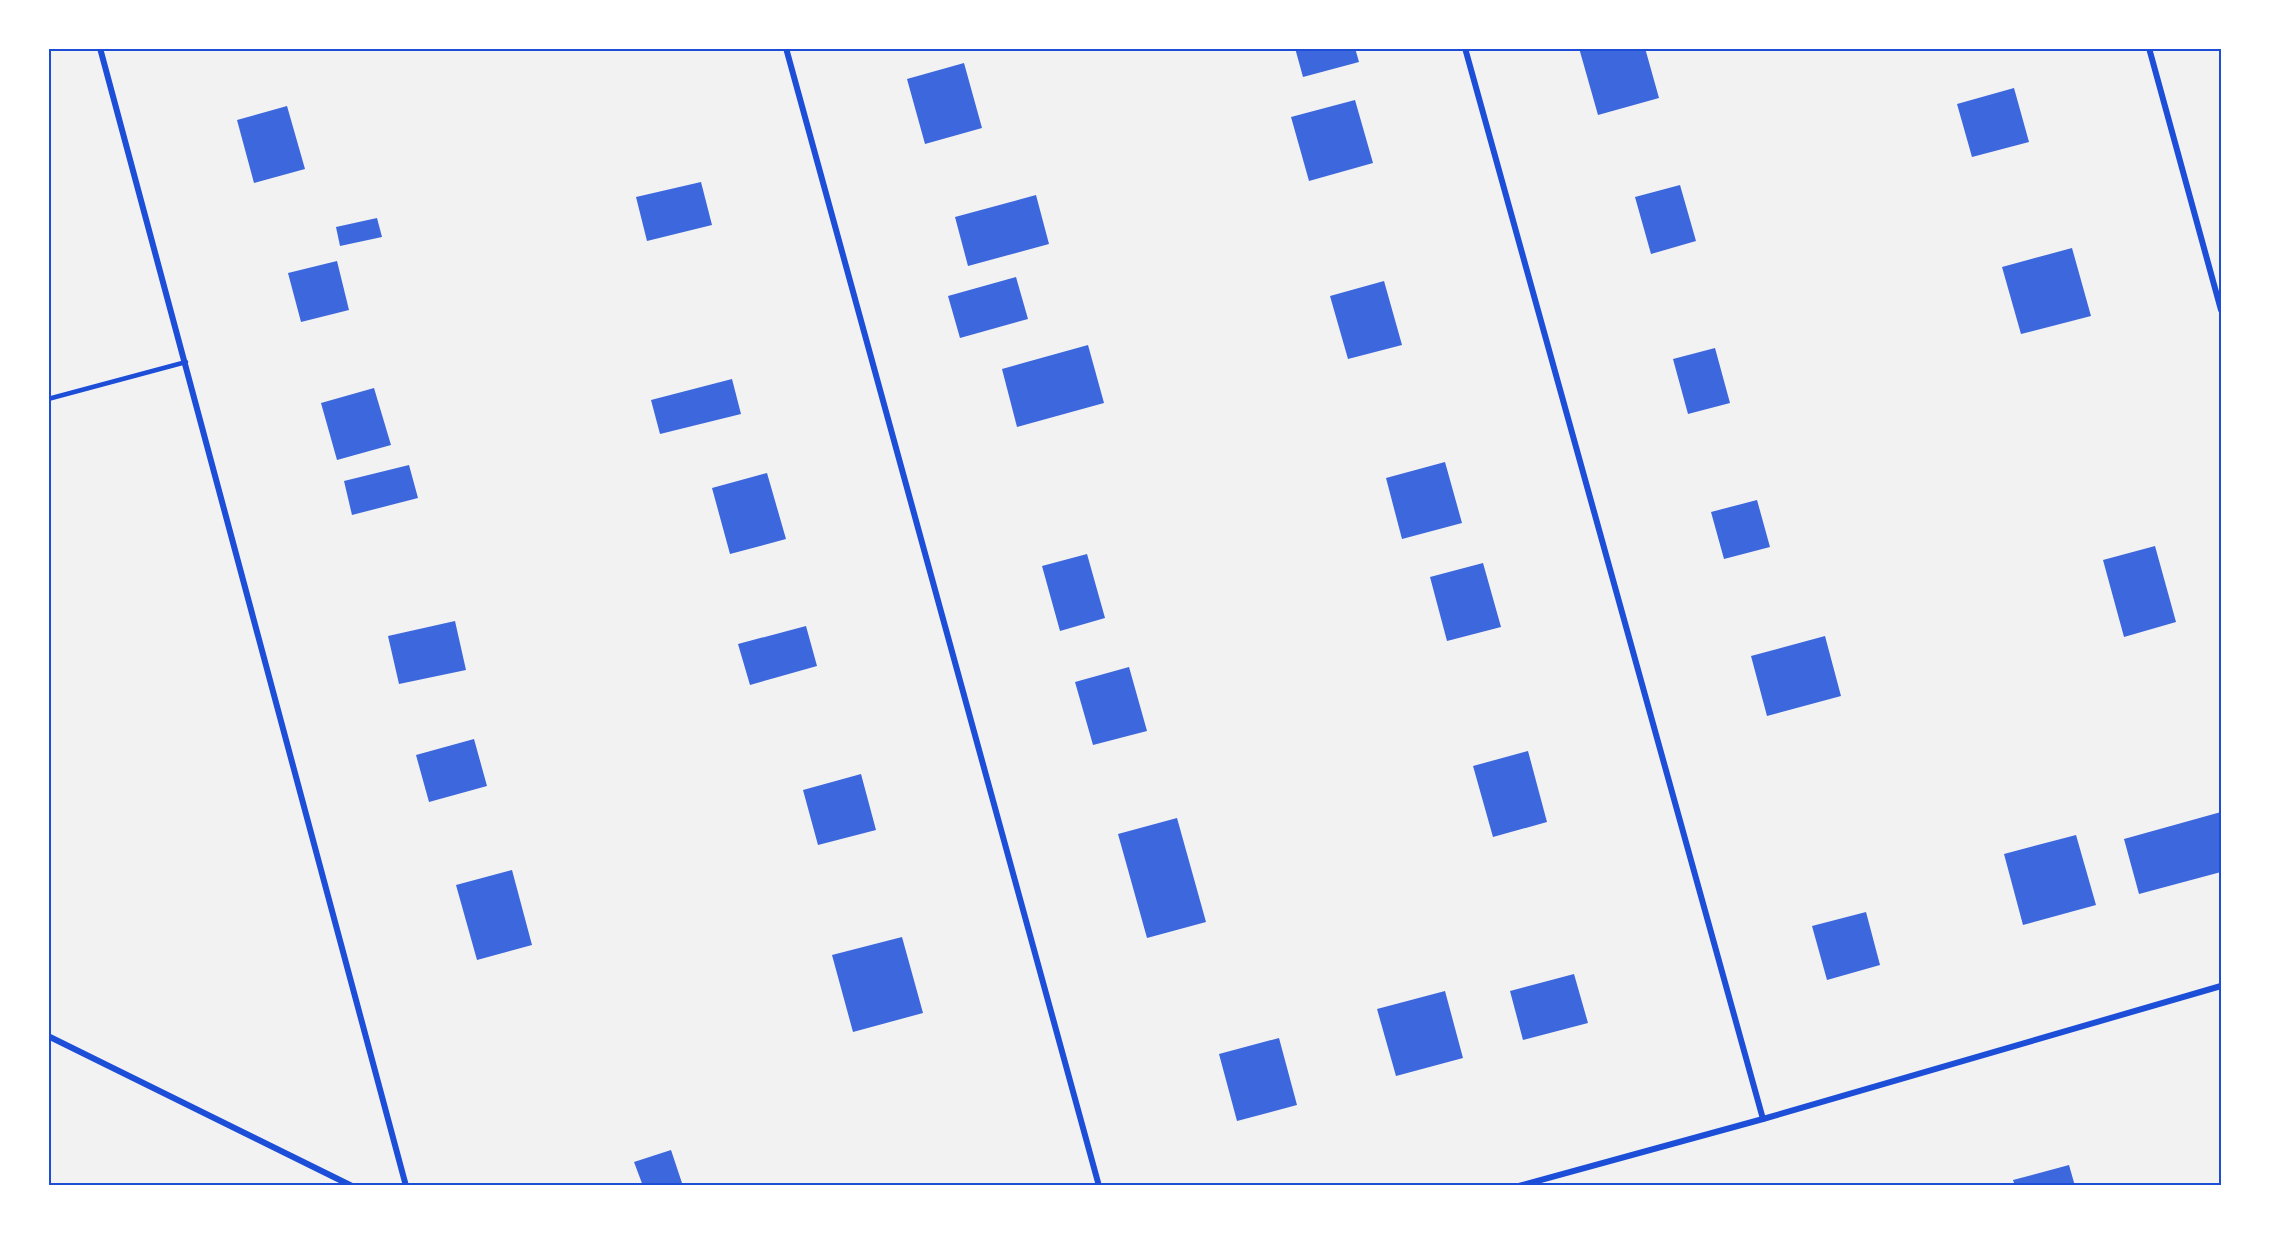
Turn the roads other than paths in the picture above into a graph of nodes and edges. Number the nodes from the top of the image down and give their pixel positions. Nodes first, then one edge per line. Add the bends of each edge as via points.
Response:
1 (100, 48) edge
2 (786, 48) edge
3 (1465, 48) edge
4 (2149, 48) edge
5 (2221, 310) edge
6 (186, 362) junction
7 (48, 399) edge
8 (2221, 986) edge
9 (48, 1036) edge
10 (1763, 1119) junction
11 (352, 1186) edge
12 (406, 1186) edge
13 (1099, 1186) edge
14 (1519, 1186) edge

1 - 6 street
2 - 13 street
3 - 10 street
4 - 5 street
6 - 7 lane
6 - 12 street
8 - 10 street
9 - 11 street
10 - 14 street

